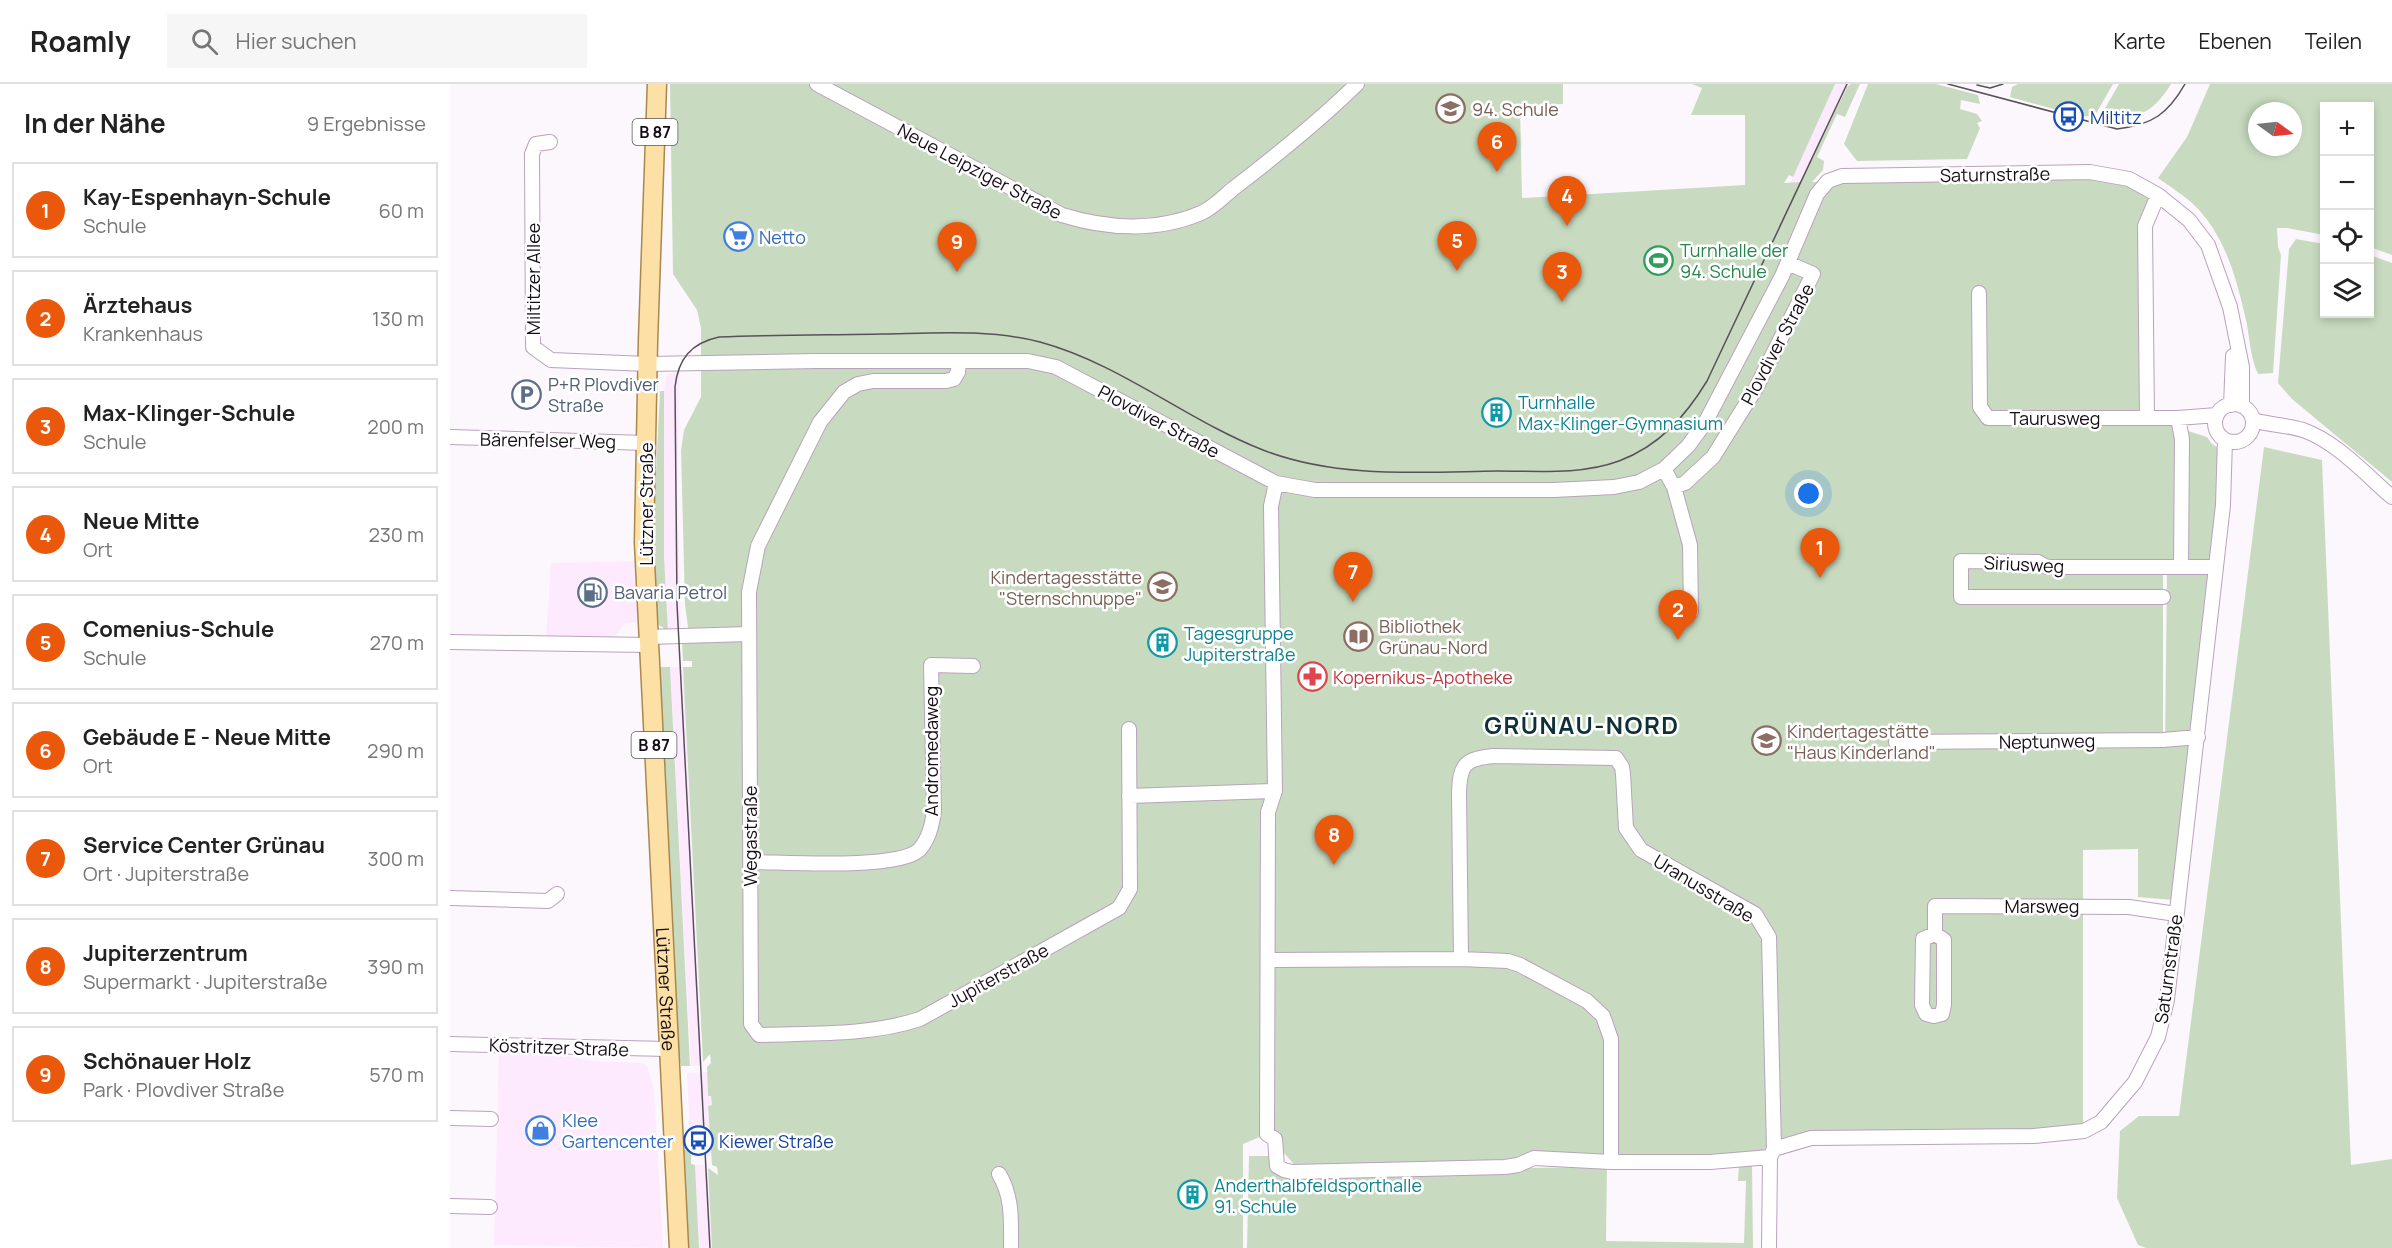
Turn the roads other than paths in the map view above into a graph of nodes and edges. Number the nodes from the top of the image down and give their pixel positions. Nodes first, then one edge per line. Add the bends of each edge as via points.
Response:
1 (657, 84) edge
2 (817, 84) edge
3 (1357, 84) edge
4 (550, 142) dead end
5 (1828, 181) joint
6 (2158, 195) junction
7 (1788, 263) junction
8 (1979, 293) dead end
9 (959, 361) junction
10 (647, 364) junction
11 (2236, 406) junction
12 (2147, 417) junction
13 (2178, 418) junction
14 (2216, 420) junction
15 (2252, 426) junction
16 (450, 438) edge
17 (2230, 441) junction
18 (646, 443) junction
19 (1664, 469) junction
20 (1276, 483) junction
21 (1674, 488) junction
22 (2392, 497) edge
23 (2181, 567) junction
24 (2216, 567) junction
25 (2163, 597) dead end
26 (1691, 612) dead end
27 (749, 634) junction
28 (649, 641) junction
29 (450, 642) edge
30 (973, 666) dead end
31 (1129, 729) dead end
32 (2198, 737) junction
33 (1896, 742) dead end
34 (1275, 791) junction
35 (1129, 796) junction
36 (750, 862) junction
37 (557, 894) dead end
38 (450, 898) edge
39 (2176, 914) junction
40 (1935, 934) junction
41 (1461, 959) junction
42 (1268, 960) junction
43 (759, 1035) joint
44 (450, 1044) edge
45 (668, 1049) junction
46 (450, 1118) edge
47 (491, 1119) dead end
48 (1772, 1153) junction
49 (1611, 1162) junction
50 (999, 1174) dead end
51 (450, 1206) edge
52 (490, 1207) dead end
53 (679, 1248) edge
54 (1011, 1248) edge
55 (1769, 1248) edge

1 - 10 main road, Lützner Straße / B 87
2 - 3 street, Neue Leipziger Straße via 1062,215 1125,227 1182,220 1204,212 1314,125
4 - 10 street, Miltitzer Allee via 536,144 532,154 533,346 551,360
5 - 6 street, Saturnstraße via 1842,177 2090,172 2129,179
5 - 7 street, Plovdiver Straße via 1817,194
6 - 11 street, Saturnstraße via 2189,220 2208,244 2230,307
6 - 12 street via 2145,226
7 - 19 street, Plovdiver Straße via 1706,423
7 - 21 street, Plovdiver Straße via 1814,274 1784,334 1713,457
8 - 12 street, Taurusweg via 1980,407 1988,418
9 - 10 street, Plovdiver Straße
9 - 20 street, Plovdiver Straße via 1028,361 1056,367
9 - 27 street, Wegastraße via 954,379 858,384 844,392 826,412 758,546 749,592
10 - 18 main road, Lützner Straße / B 87
11 - 14 street via 2223,408
11 - 15 street via 2250,413
12 - 13 street, Taurusweg
13 - 14 street, Taurusweg
13 - 23 street via 2182,439
14 - 17 street via 2218,434
15 - 17 street via 2244,439
15 - 22 street via 2337,450
16 - 18 street, Bärenfelser Weg
17 - 24 street, Saturnstraße
18 - 28 main road, Lützner Straße / B 87 via 644,542
19 - 20 street, Plovdiver Straße via 1639,482 1567,489 1316,490
19 - 21 street
20 - 34 street via 1271,506
21 - 26 street via 1690,545
23 - 24 street, Siriusweg
23 - 25 street, Siriusweg via 2047,567 2038,562 1961,561 1961,597
24 - 32 street, Saturnstraße
27 - 28 street
27 - 36 street, Wegastraße
28 - 29 street
28 - 45 main road, Lützner Straße / B 87
30 - 36 street, Andromedaweg via 931,665 934,812 931,831 919,850 897,860 870,862
31 - 35 street, Jupiterstraße
32 - 33 street, Neptunweg
32 - 39 street, Saturnstraße
34 - 35 street
34 - 42 street via 1268,808
35 - 43 street, Jupiterstraße via 1130,889 1119,908 920,1018 863,1032
36 - 43 street, Wegastraße via 751,1024
37 - 38 street via 548,901
39 - 40 street, Marsweg via 2129,907 1935,906
39 - 48 street, Saturnstraße via 2167,1000 2158,1037 2135,1082 2101,1122 2084,1131 2060,1134 1811,1138
40 - 40 street, Marsweg via 1923,939 1922,1005 1926,1014 1934,1016 1942,1014 1944,1005 1944,940
41 - 42 street
41 - 48 street, Uranusstraße via 1459,794 1468,761 1493,756 1616,758 1623,774 1626,828 1641,850 1755,914 1769,937
41 - 49 street via 1520,965 1587,1001 1603,1016 1611,1039
42 - 49 street via 1268,1134 1275,1139 1277,1166 1284,1170 1505,1167 1534,1158
44 - 45 street, Köstritzer Straße
45 - 53 main road, Lützner Straße / B 87
46 - 47 street
48 - 49 street via 1710,1162
48 - 55 street, Uranusstraße
50 - 54 street via 1008,1188
51 - 52 street

